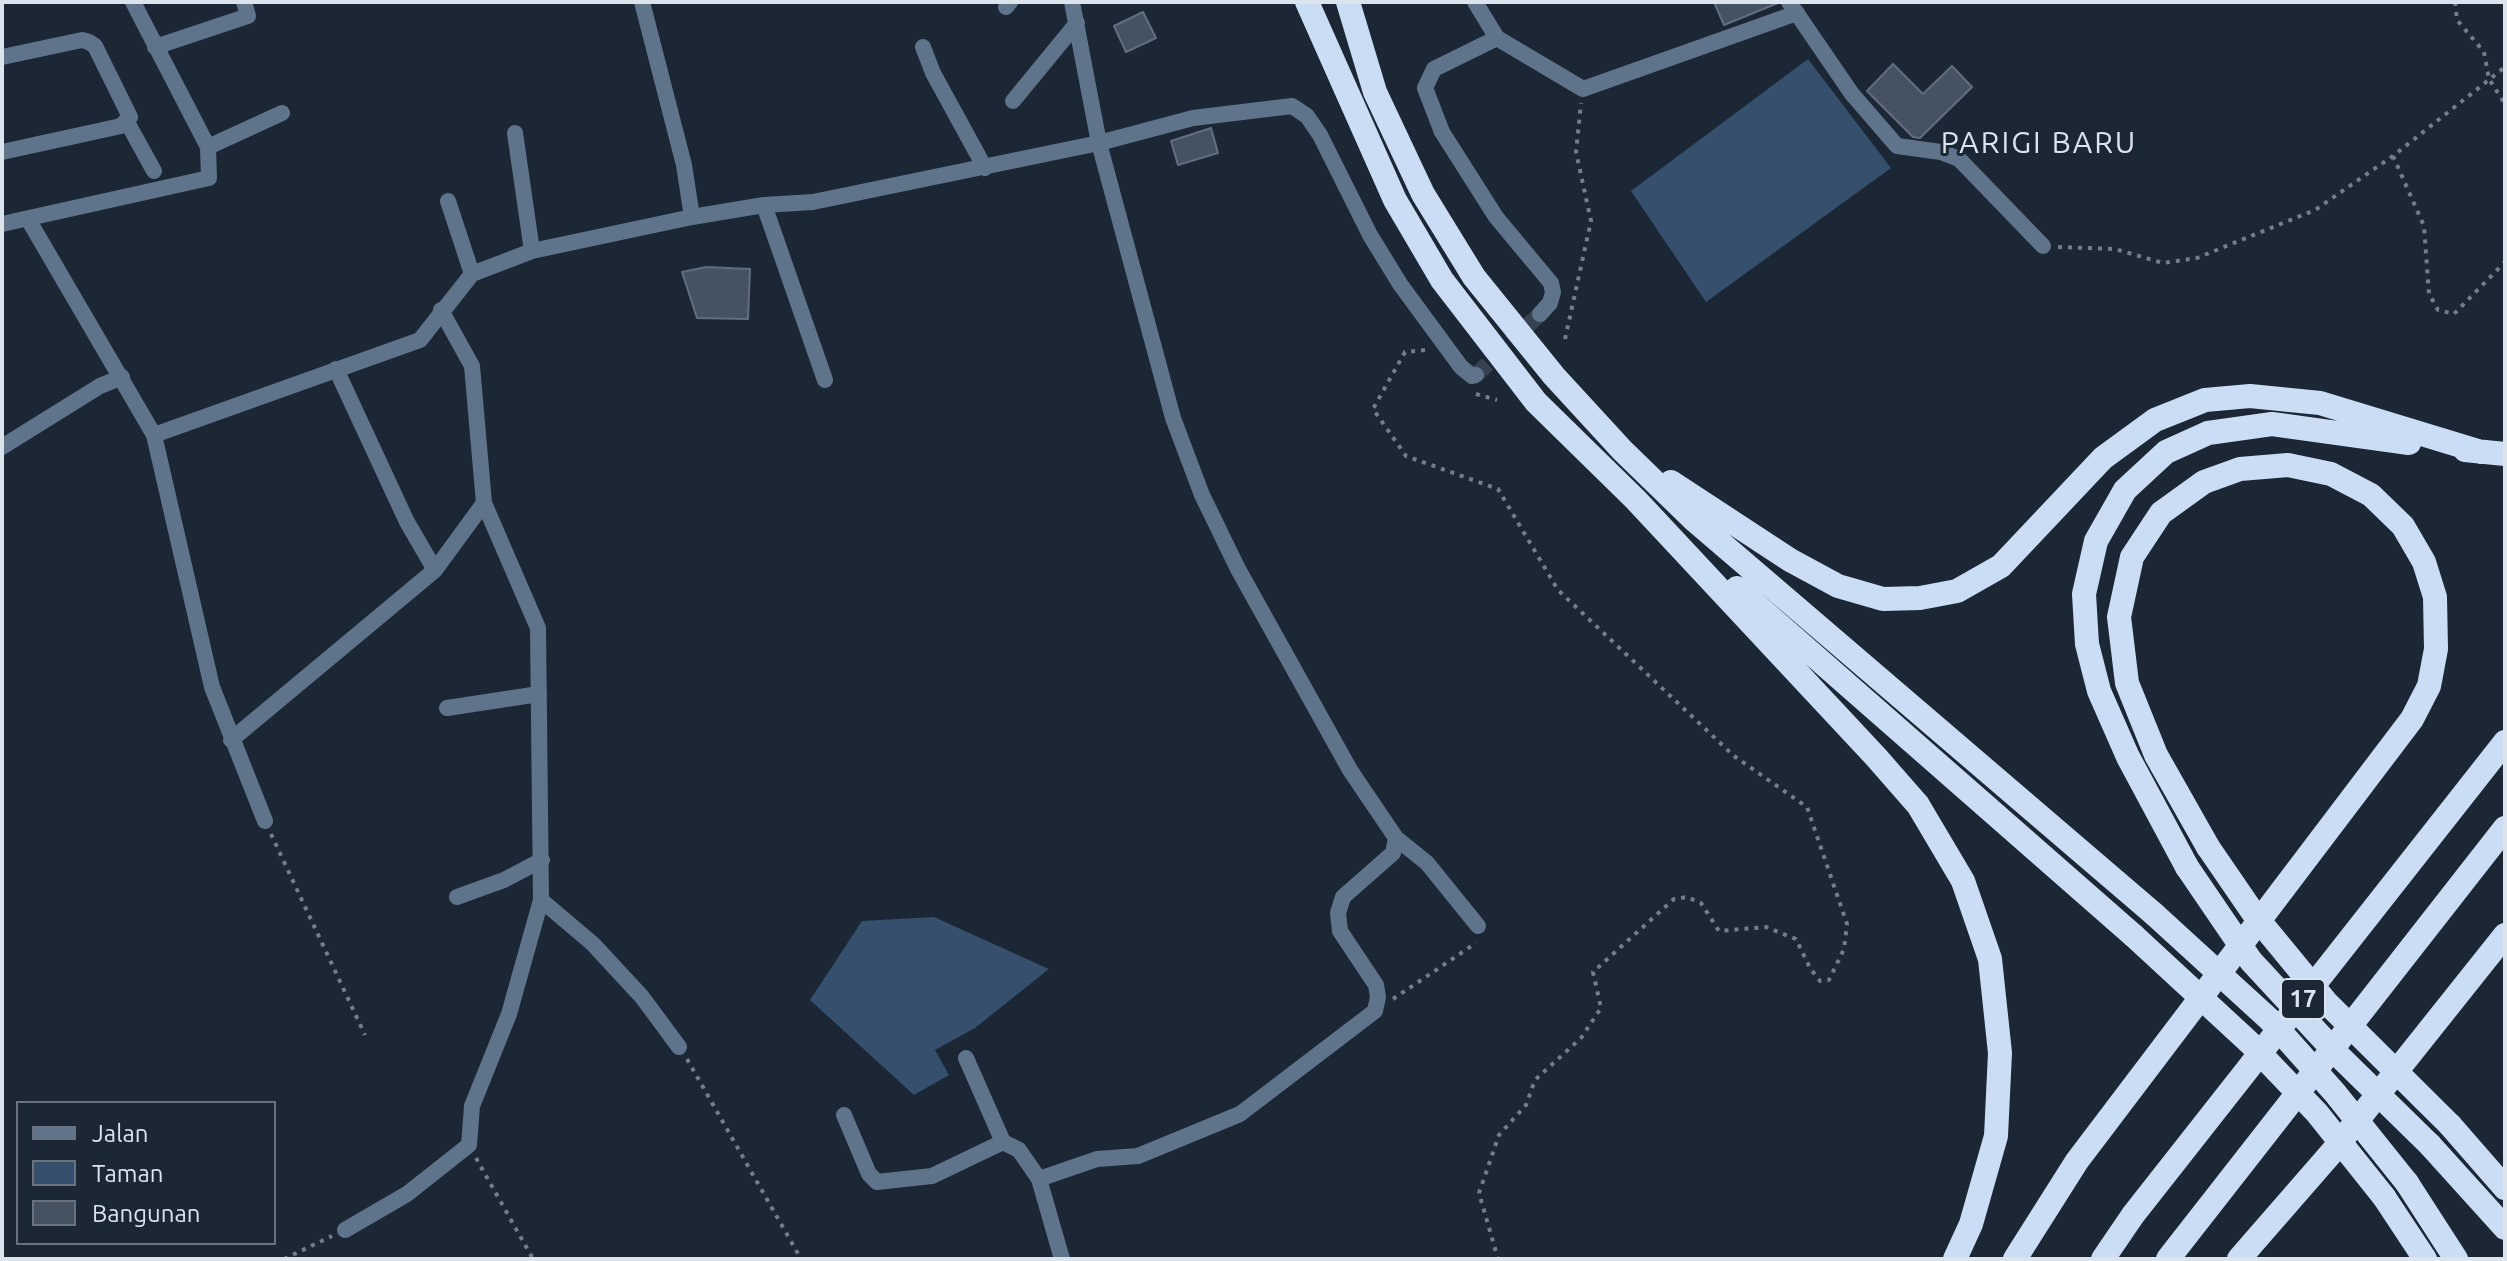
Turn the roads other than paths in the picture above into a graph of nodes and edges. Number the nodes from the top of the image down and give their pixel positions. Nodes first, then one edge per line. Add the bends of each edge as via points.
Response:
1 (133, 2) edge
2 (244, 2) edge
3 (642, 2) edge
4 (1072, 2) edge
5 (1307, 2) edge
6 (1348, 2) edge
7 (1475, 2) edge
8 (1793, 8) edge
9 (1077, 23) junction
10 (1497, 38) junction
11 (155, 47) junction
12 (923, 47) dead end
13 (2, 57) edge
14 (1013, 101) dead end
15 (282, 113) dead end
16 (127, 122) junction
17 (515, 133) dead end
18 (1099, 143) junction
19 (208, 147) junction
20 (2, 152) edge
21 (985, 168) junction
22 (154, 171) dead end
23 (448, 201) dead end
24 (764, 205) junction
25 (692, 217) junction
26 (28, 219) junction
27 (2, 224) edge
28 (2043, 246) road end
29 (532, 251) junction
30 (472, 274) junction
31 (441, 310) junction
32 (1540, 314) tunnel mouth
33 (336, 369) junction
34 (1476, 375) dead end
35 (122, 377) junction
36 (825, 380) dead end
37 (154, 435) junction
38 (2, 447) edge
39 (1622, 450) junction
40 (2493, 453) edge
41 (1636, 500) junction
42 (484, 503) junction
43 (435, 570) junction
44 (539, 694) junction
45 (447, 708) dead end
46 (231, 740) junction
47 (2505, 742) edge
48 (265, 821) road end
49 (2505, 828) edge
50 (1396, 838) junction
51 (542, 860) junction
52 (457, 897) dead end
53 (541, 900) junction
54 (1478, 926) road end
55 (2505, 935) edge
56 (679, 1047) road end
57 (966, 1058) dead end
58 (844, 1115) dead end
59 (1003, 1142) junction
60 (1039, 1179) junction
61 (2505, 1188) edge
62 (2505, 1228) edge
63 (345, 1230) road end
64 (1062, 1259) edge
65 (1955, 1259) edge
66 (2015, 1259) edge
67 (2103, 1259) edge
68 (2168, 1259) edge
69 (2239, 1259) edge
70 (2425, 1259) edge
71 (2456, 1259) edge

1 - 11 street
2 - 11 street via 248,16
3 - 25 street
4 - 9 street
5 - 41 highway via 1395,200 1442,280 1536,402
6 - 39 highway via 1375,92 1423,194 1474,277
7 - 10 street
8 - 10 street via 1583,89
8 - 28 street via 1852,94 1897,146 1959,159
9 - 14 street
9 - 18 street
10 - 32 street via 1434,69 1425,88 1442,132 1496,217 1551,283 1550,303
11 - 19 street
12 - 21 street
13 - 16 street via 89,42 130,117
15 - 19 street
16 - 20 street
16 - 22 street
17 - 29 street
18 - 21 street
18 - 34 street via 1193,118 1292,106 1320,135 1400,284 1461,367
18 - 50 street via 1173,418 1202,495 1350,770
19 - 26 street via 209,178
21 - 24 street via 813,202
23 - 30 street
24 - 25 street
24 - 36 street
25 - 29 street
26 - 27 street
26 - 35 street
29 - 30 street
30 - 31 street
31 - 33 street via 420,340
31 - 42 street via 472,366
33 - 37 street
33 - 43 street
35 - 37 street
35 - 38 street
37 - 46 street via 212,687
39 - 40 highway via 1790,560 1838,586 1883,599 1957,591 2001,566 2103,458 2155,420 2205,400 2250,396 2320,403
39 - 71 highway, bridge via 1817,628 2154,914 2270,1020 2407,1183
40 - 62 highway, bridge via 2272,424 2208,433 2166,452 2125,490 2096,541 2084,594 2087,644 2099,691 2187,867 2251,961
41 - 65 highway via 1918,805 1963,881 1990,959 2000,1053 1996,1136 1971,1224
41 - 70 highway, bridge via 2134,936 2262,1055 2317,1113
42 - 43 street
42 - 44 street via 538,628
43 - 46 street
44 - 45 street
44 - 51 street
46 - 48 street
47 - 67 highway, 17
49 - 68 highway, 17
50 - 54 street via 1427,863
50 - 60 street via 1393,853 1343,897 1338,913 1340,931 1376,985 1375,1011 1240,1114 1138,1156 1097,1159
51 - 52 street
51 - 53 street
53 - 56 street via 593,944
53 - 63 street via 509,1014 472,1106 469,1145 407,1194
55 - 69 highway via 2333,1151
57 - 59 street
58 - 59 street via 877,1182 932,1176
59 - 60 street via 1019,1150
60 - 64 street
61 - 66 highway, bridge via 2450,1125 2326,1002 2256,917 2208,847 2156,755 2127,683 2119,617 2132,557 2161,513 2204,482 2240,469 2288,465 2331,474 2371,495 2403,526 2424,562 2435,597 2436,649 2429,686 2412,719 2077,1161

